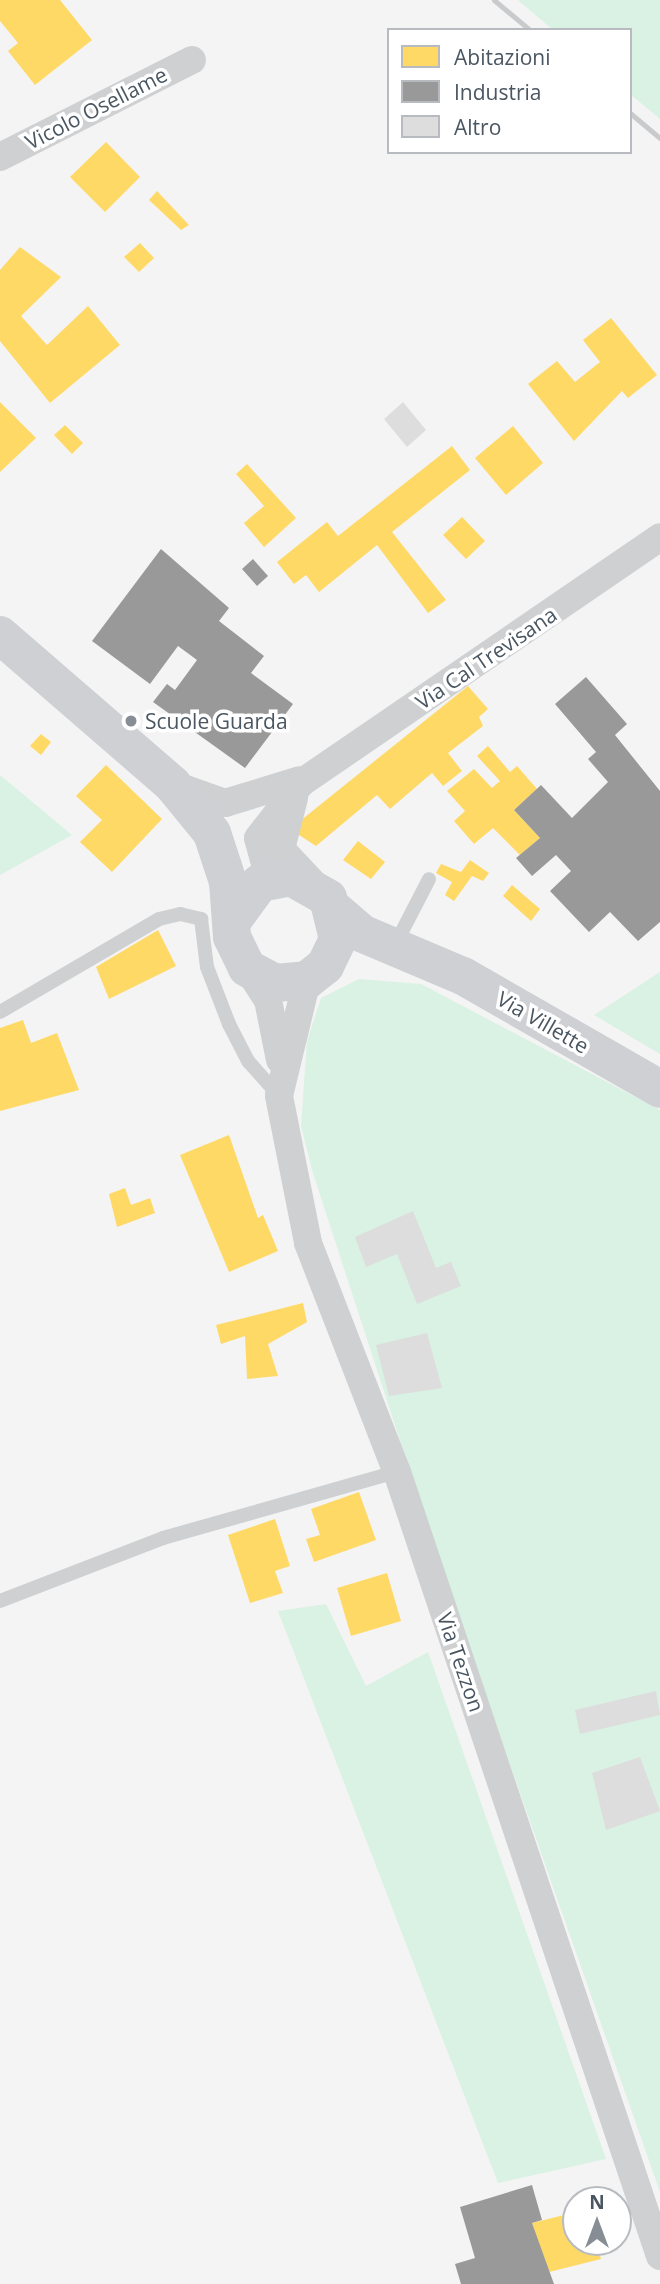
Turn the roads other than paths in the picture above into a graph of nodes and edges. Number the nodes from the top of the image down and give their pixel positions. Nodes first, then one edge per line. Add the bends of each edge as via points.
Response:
1 (192, 60) dead end
2 (0, 157) edge
3 (660, 537) edge
4 (0, 635) edge
5 (305, 780) junction
6 (175, 786) junction
7 (429, 879) dead end
8 (264, 881) junction
9 (327, 899) junction
10 (233, 920) junction
11 (408, 956) junction
12 (247, 968) junction
13 (316, 973) junction
14 (0, 1012) edge
15 (281, 1066) junction
16 (660, 1089) edge
17 (279, 1096) junction
18 (397, 1472) junction
19 (0, 1601) edge
20 (660, 2256) edge

1 - 2 street, Vicolo Osellame
3 - 5 street, Via Cal Trevisana
4 - 6 street
5 - 6 street, Via Cal Trevisana via 225,803
5 - 8 street, Via Cal Trevisana via 258,838
5 - 9 street via 281,849
6 - 8 street via 228,824
6 - 10 street via 220,848
7 - 11 lane
8 - 9 street, Via Villette via 291,877
8 - 10 street
9 - 11 street, Via Villette via 361,933
9 - 13 street via 338,939
10 - 12 street via 234,946
11 - 13 street, Via Villette
11 - 16 street, Via Villette via 463,976
12 - 13 street, Via Villette via 275,983
12 - 15 street, Via Tezzon via 268,1000
13 - 15 street, Via Tezzon
14 - 17 lane via 159,919 201,919 207,967 229,1024 248,1061
15 - 17 street, Via Tezzon
17 - 18 street, Via Tezzon via 307,1243
18 - 19 lane via 163,1538
18 - 20 street, Via Tezzon

